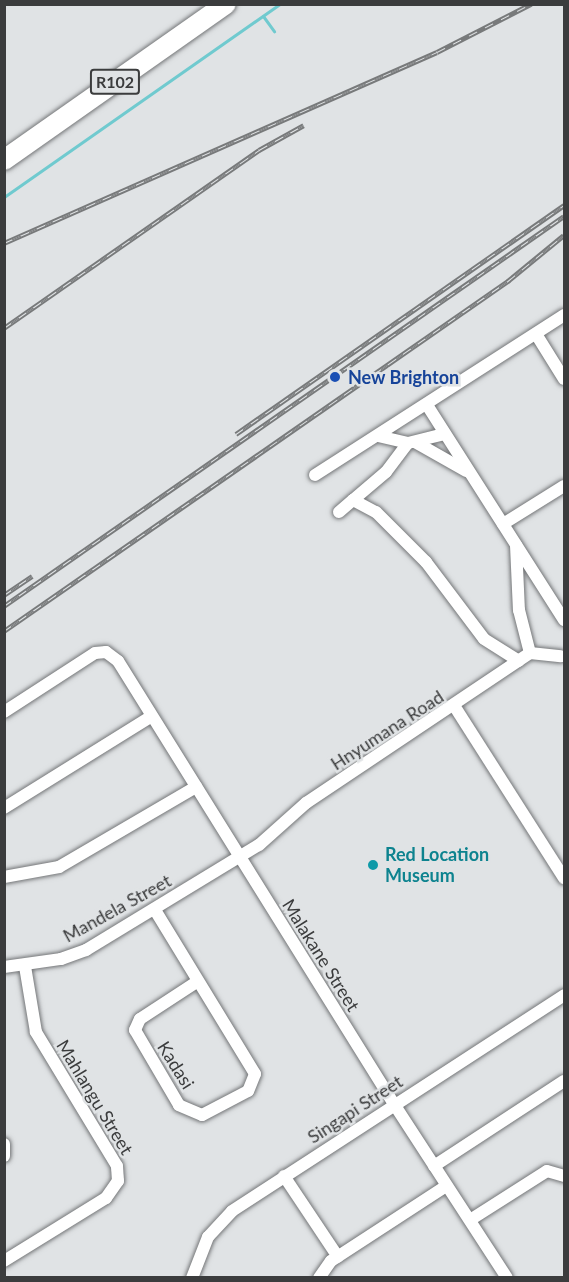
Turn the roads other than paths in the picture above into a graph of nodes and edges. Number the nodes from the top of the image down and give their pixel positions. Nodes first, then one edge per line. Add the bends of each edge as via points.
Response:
1 (226, 4) edge
2 (4, 160) edge
3 (564, 315) edge
4 (536, 334) junction
5 (564, 379) edge
6 (427, 405) junction
7 (445, 434) junction
8 (378, 436) junction
9 (411, 442) junction
10 (469, 472) junction
11 (315, 475) dead end
12 (564, 486) edge
13 (353, 500) junction
14 (339, 512) dead end
15 (503, 525) junction
16 (516, 543) junction
17 (564, 620) edge
18 (530, 653) junction
19 (563, 659) edge
20 (519, 661) junction
21 (455, 707) junction
22 (4, 712) edge
23 (152, 716) junction
24 (196, 787) junction
25 (4, 808) edge
26 (239, 857) junction
27 (4, 877) edge
28 (564, 878) edge
29 (155, 910) junction
30 (24, 966) junction
31 (4, 967) edge
32 (198, 981) junction
33 (564, 995) edge
34 (564, 1081) edge
35 (394, 1104) junction
36 (4, 1144) edge
37 (4, 1156) edge
38 (434, 1166) junction
39 (284, 1176) junction
40 (564, 1176) edge
41 (446, 1186) junction
42 (470, 1220) junction
43 (338, 1257) junction
44 (4, 1261) edge
45 (192, 1278) edge
46 (319, 1278) edge
47 (507, 1278) edge

1 - 2 main road, R102
3 - 4 street
4 - 5 street
4 - 6 street
6 - 7 street
6 - 8 street
7 - 9 street
7 - 10 street
8 - 9 street
8 - 11 street via 347,451
9 - 10 street
9 - 13 street via 386,472
10 - 15 street
12 - 15 street
13 - 14 street
13 - 20 street via 376,512 426,562 484,639
15 - 16 street
16 - 17 street
16 - 18 street via 519,610
18 - 19 street
18 - 20 street, Hnyumana Road
20 - 21 street, Hnyumana Road
21 - 26 street, Hnyumana Road via 306,803 268,839
21 - 28 street
22 - 23 street, Malakane Street via 95,653 106,652 118,661
23 - 24 street, Malakane Street
23 - 25 street
24 - 26 street, Malakane Street
24 - 27 street via 59,867
26 - 29 street, Mandela Street
26 - 35 street, Malakane Street
29 - 30 street, Mandela Street via 86,950
29 - 32 street, Kadasi
30 - 31 street, Mandela Street
30 - 44 street, Mahlangu Street via 36,1032 117,1166 118,1181 106,1198
32 - 32 street, Kadasi via 140,1019 135,1030 179,1105 202,1115 248,1090 255,1074
33 - 35 street, Singapi Street
34 - 38 street
35 - 38 street, Malakane Street
35 - 39 street, Singapi Street
36 - 37 street
38 - 41 street, Malakane Street
39 - 43 street
39 - 45 street, Singapi Street via 218,1224 201,1249
40 - 42 street via 546,1171
41 - 42 street, Malakane Street
41 - 43 street
42 - 47 street, Malakane Street
43 - 46 street

